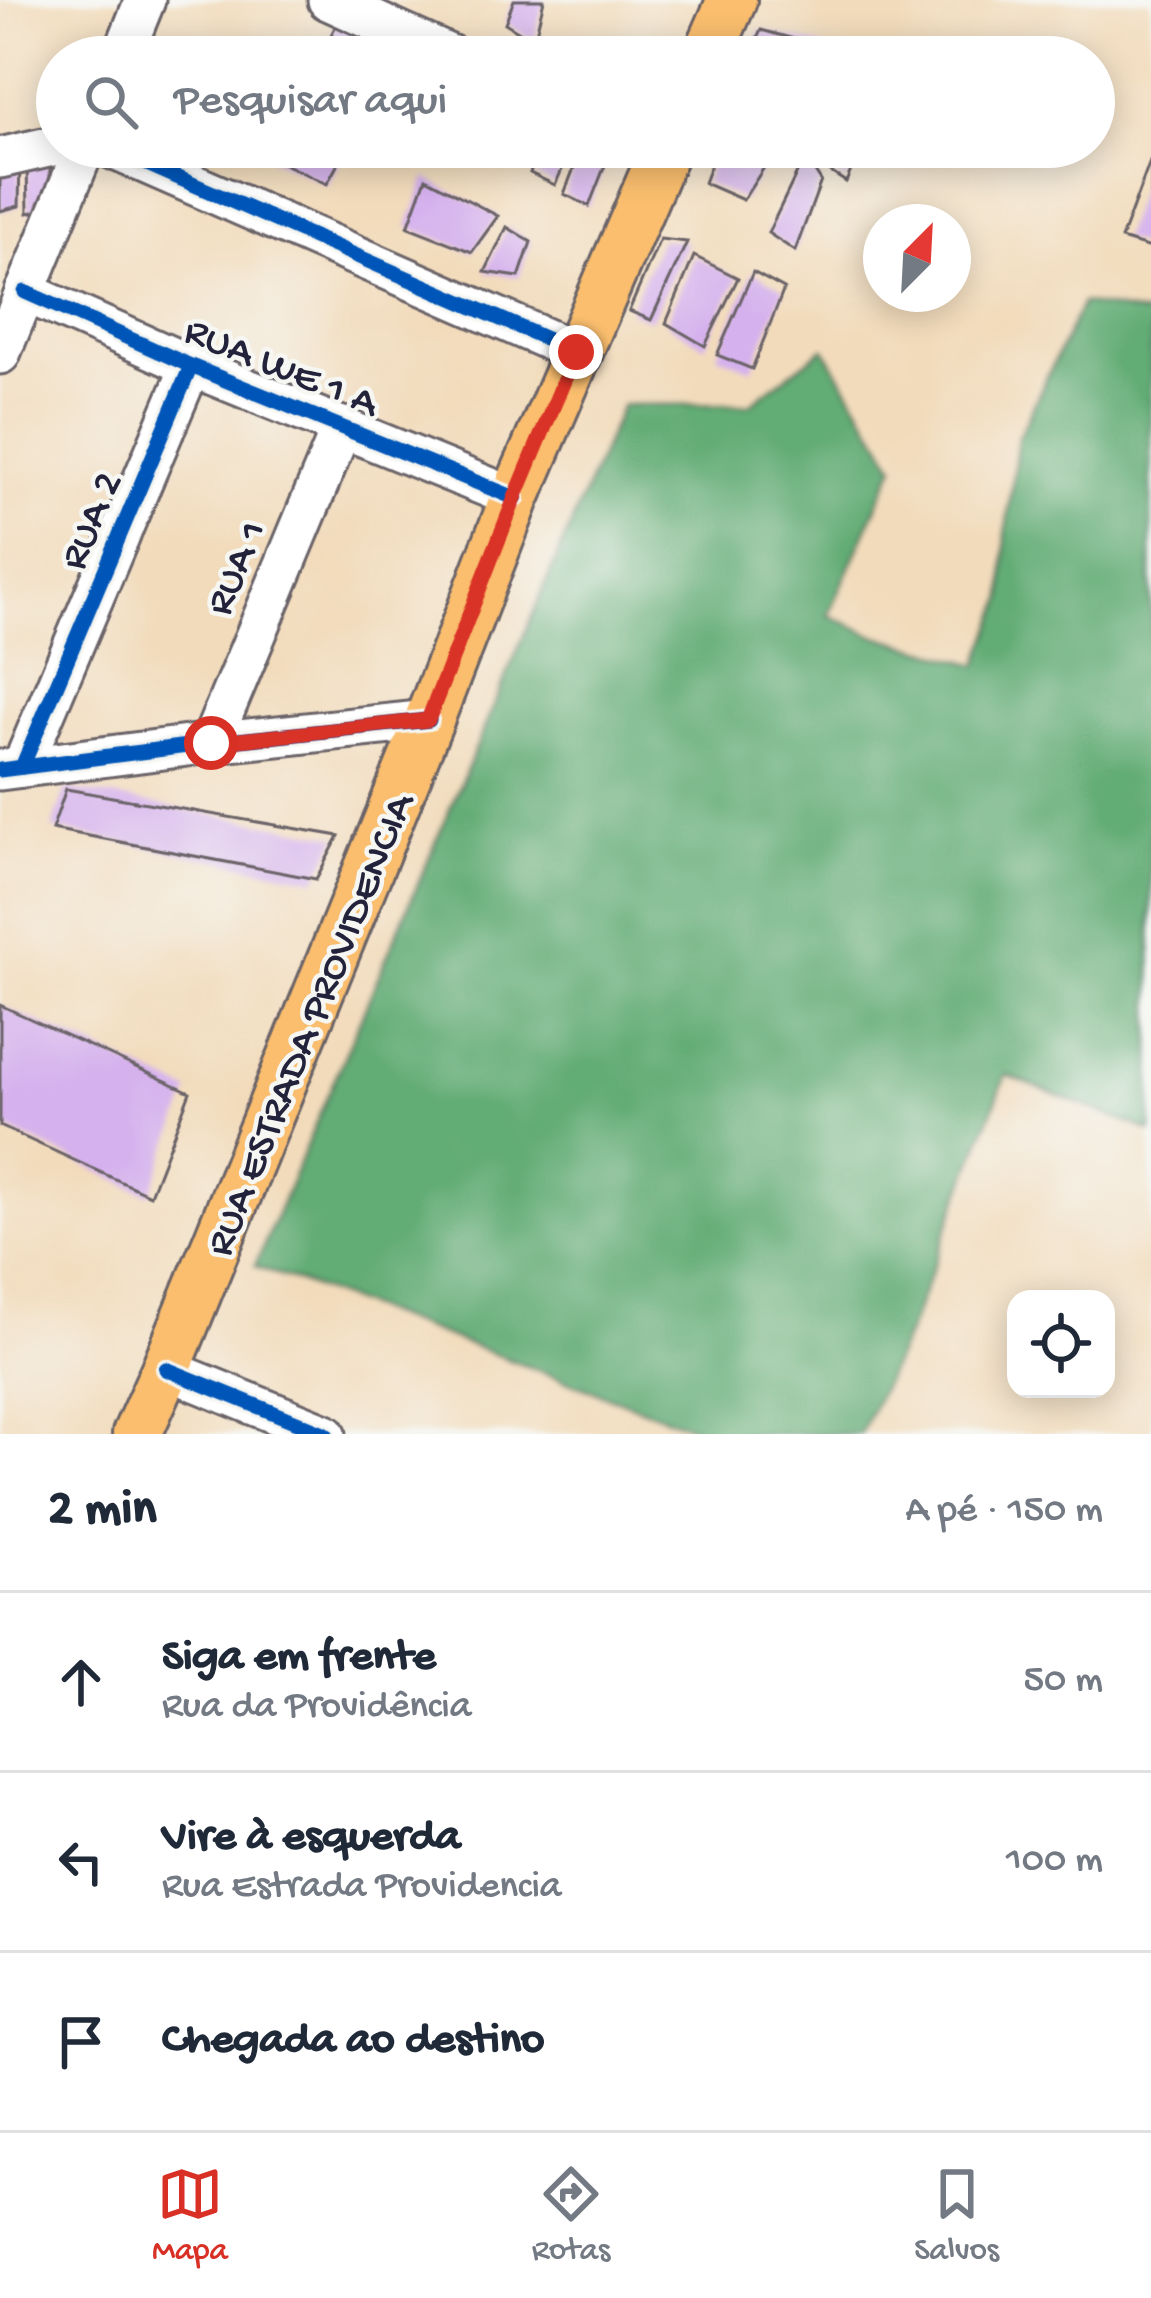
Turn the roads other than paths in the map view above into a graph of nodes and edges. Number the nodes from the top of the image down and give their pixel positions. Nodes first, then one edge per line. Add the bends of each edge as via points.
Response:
1 (145, 0) edge
2 (328, 0) edge
3 (732, 0) edge
4 (130, 36) edge
5 (408, 36) edge
6 (716, 36) edge
7 (36, 150) edge
8 (0, 158) edge
9 (76, 168) edge
10 (156, 168) edge
11 (653, 168) edge
12 (25, 292) junction
13 (576, 352) junction
14 (0, 354) edge
15 (191, 366) junction
16 (342, 427) junction
17 (515, 498) junction
18 (428, 720) junction
19 (211, 743) junction
20 (11, 769) edge
21 (166, 1369) junction
22 (137, 1434) edge
23 (326, 1434) edge

1 - 4 street
2 - 5 street
3 - 6 main road
7 - 8 street
9 - 12 street
10 - 13 street
11 - 13 main road, RUA ESTRADA PROVIDENCIA
12 - 14 street
12 - 15 street, RUA WE 1 A
13 - 17 main road, RUA ESTRADA PROVIDENCIA
15 - 16 street, RUA WE 1 A
15 - 20 street, RUA 2
16 - 17 street, RUA WE 1 A
16 - 19 street, RUA 1
17 - 18 main road, RUA ESTRADA PROVIDENCIA
18 - 19 street
18 - 21 main road, RUA ESTRADA PROVIDENCIA
19 - 20 street
21 - 22 main road, RUA ESTRADA PROVIDENCIA
21 - 23 street

